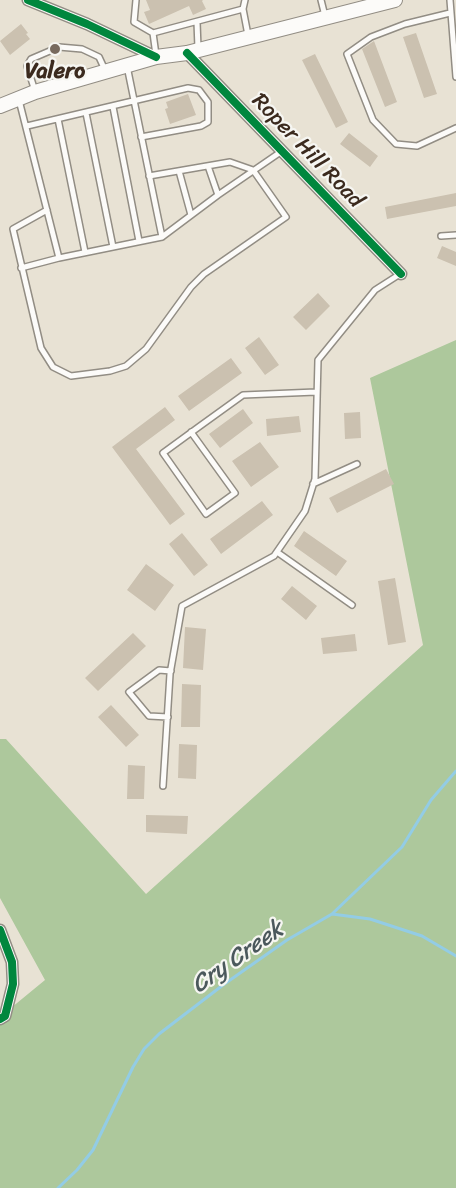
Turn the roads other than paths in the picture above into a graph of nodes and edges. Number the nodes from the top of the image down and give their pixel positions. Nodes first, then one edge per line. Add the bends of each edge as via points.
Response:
1 (28, 0) edge
2 (136, 0) edge
3 (245, 0) edge
4 (321, 0) edge
5 (450, 0) edge
6 (389, 1) edge
7 (243, 9) junction
8 (450, 13) junction
9 (325, 16) junction
10 (197, 22) junction
11 (153, 33) junction
12 (248, 37) junction
13 (193, 51) junction
14 (156, 57) junction
15 (127, 66) junction
16 (106, 72) junction
17 (456, 77) edge
18 (35, 92) junction
19 (18, 98) junction
20 (134, 101) junction
21 (0, 105) edge
22 (112, 107) junction
23 (86, 113) junction
24 (58, 119) junction
25 (27, 126) junction
26 (456, 128) edge
27 (141, 137) junction
28 (282, 151) junction
29 (208, 166) junction
30 (253, 170) junction
31 (179, 171) junction
32 (149, 176) junction
33 (218, 195) junction
34 (47, 210) junction
35 (191, 214) junction
36 (456, 235) edge
37 (441, 236) dead end
38 (162, 237) junction
39 (139, 241) junction
40 (113, 247) junction
41 (85, 252) junction
42 (59, 258) junction
43 (21, 268) junction
44 (401, 274) joint
45 (316, 392) junction
46 (191, 432) junction
47 (357, 464) dead end
48 (313, 484) junction
49 (277, 552) junction
50 (352, 605) dead end
51 (171, 671) junction
52 (168, 717) junction
53 (163, 786) dead end
54 (0, 930) edge
55 (0, 1019) edge

1 - 14 street
2 - 11 lane via 134,22
3 - 7 lane
4 - 9 lane
5 - 8 lane
6 - 9 main road
7 - 10 lane
7 - 12 lane
8 - 17 lane
8 - 26 lane via 371,37 347,54 373,120 396,144 417,146
9 - 12 main road
10 - 11 lane
10 - 13 lane
11 - 14 lane
12 - 13 main road
13 - 14 main road
13 - 28 street, Roper Hill Road
14 - 15 main road
15 - 16 main road
15 - 20 lane
16 - 18 main road
16 - 18 lane via 99,57 82,49 59,47 31,59 27,66
18 - 19 main road
19 - 21 main road
19 - 25 lane
20 - 22 lane
20 - 27 lane
20 - 27 lane via 188,88 199,90 208,102 208,122 201,126
22 - 23 lane
22 - 39 lane
23 - 24 lane
23 - 40 lane
24 - 25 lane
24 - 41 lane
25 - 34 lane
27 - 32 lane
28 - 30 lane
28 - 44 street, Roper Hill Road
29 - 30 lane via 230,162
29 - 31 lane
29 - 33 lane
30 - 33 lane
30 - 43 lane via 286,217 191,286 146,349 126,366 72,376 53,367 41,348
31 - 32 lane
31 - 35 lane
32 - 38 lane
33 - 35 lane
34 - 42 lane
34 - 43 lane via 14,229
35 - 38 lane
36 - 37 lane
38 - 39 lane
39 - 40 lane
40 - 41 lane
41 - 42 lane
42 - 43 lane
44 - 45 lane, Roper Hill Road via 375,290 318,360
45 - 46 lane via 243,395
45 - 48 lane, Roper Hill Road
46 - 46 lane via 163,453 206,514 235,493
47 - 48 lane
48 - 49 lane, Roper Hill Road via 305,511
49 - 50 lane
49 - 51 lane, Roper Hill Road via 182,606
51 - 52 lane, Roper Hill Road
51 - 52 lane via 159,670 129,692 149,716
52 - 53 lane, Roper Hill Road
54 - 55 street via 12,962 13,984 5,1016

